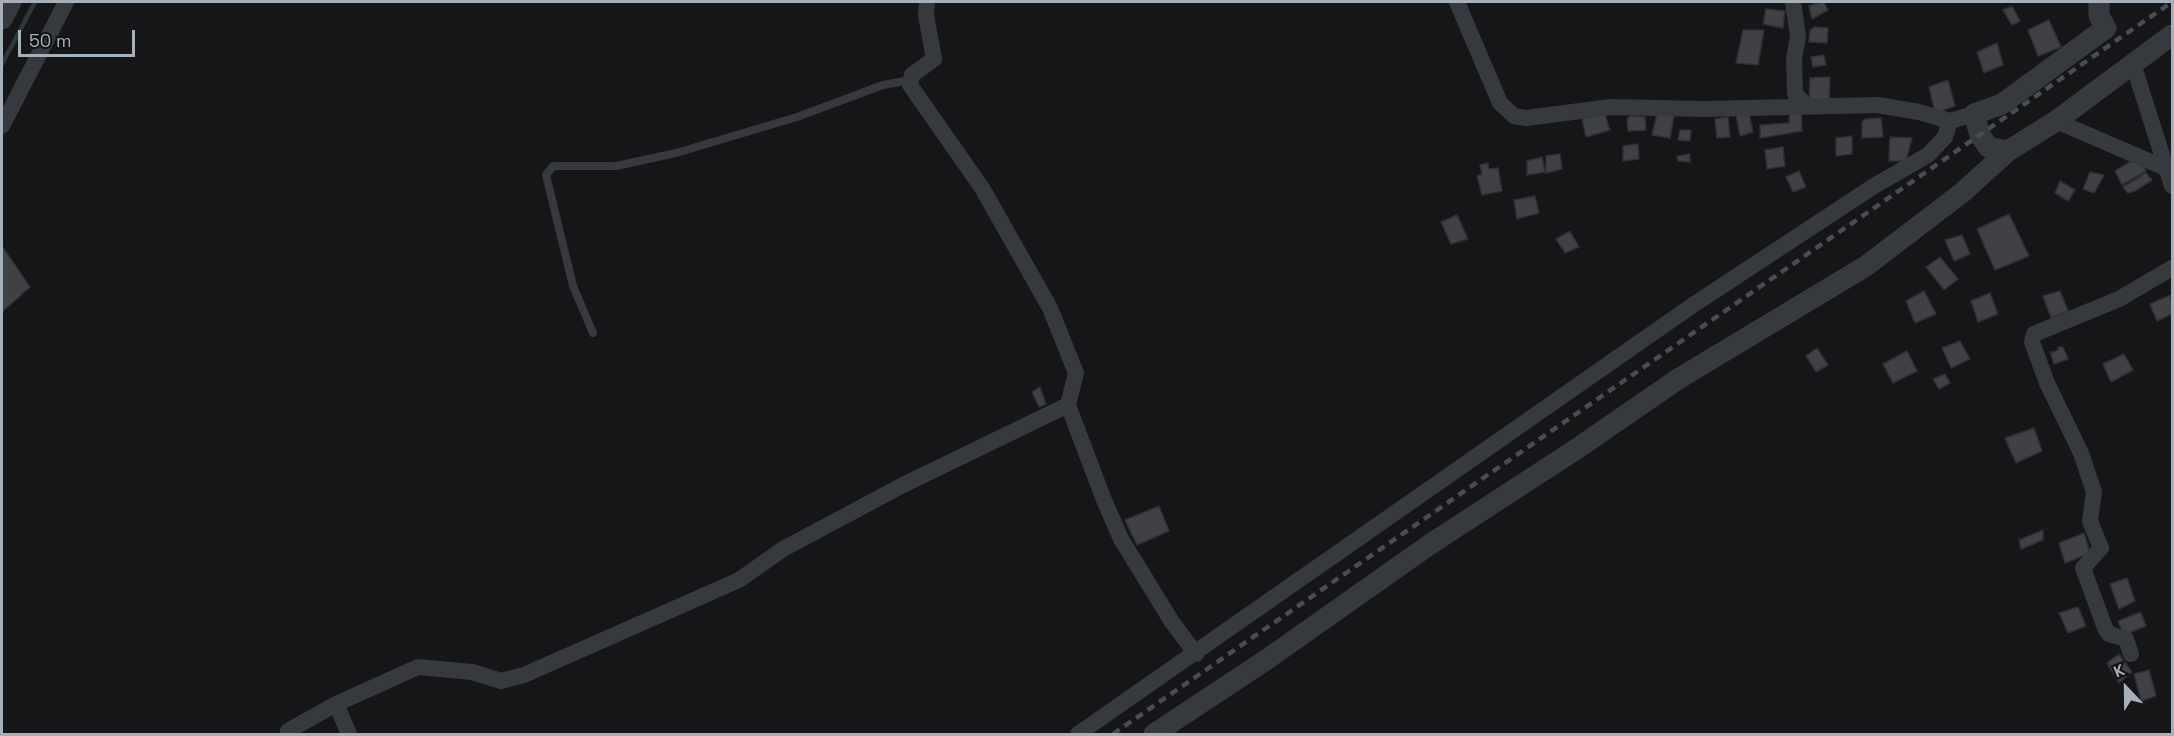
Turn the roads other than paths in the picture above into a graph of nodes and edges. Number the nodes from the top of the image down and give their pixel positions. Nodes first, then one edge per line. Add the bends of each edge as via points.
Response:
1 (10, 2) edge
2 (66, 2) edge
3 (927, 2) edge
4 (1457, 2) edge
5 (1793, 2) edge
6 (2099, 2) edge
7 (2, 19) edge
8 (2172, 35) edge
9 (2133, 64) junction
10 (911, 80) junction
11 (1807, 106) junction
12 (1974, 114) junction
13 (1950, 121) junction
14 (2056, 121) junction
15 (2, 126) edge
16 (2008, 151) junction
17 (2170, 170) edge
18 (2172, 186) edge
19 (2172, 268) edge
20 (593, 333) dead end
21 (1068, 405) junction
22 (1196, 654) junction
23 (2131, 654) dead end
24 (336, 704) junction
25 (288, 731) dead end
26 (349, 735) edge
27 (1078, 735) edge
28 (1154, 735) edge

1 - 7 street
2 - 15 street
3 - 10 street via 933,59
4 - 11 street via 1500,104 1514,116 1526,118 1611,107
5 - 11 street via 1798,36 1795,94
6 - 12 street via 2099,16 2106,28 2002,104
8 - 9 street
9 - 14 street
9 - 17 street
10 - 20 lane via 676,153 615,166 553,166 546,175 573,286
10 - 21 street via 910,85 982,188 1050,308 1076,373
11 - 13 street via 1878,105
12 - 13 street
12 - 16 street via 1988,147
13 - 22 street via 1945,137 1928,155 1693,305
14 - 16 street
14 - 17 street
16 - 28 street via 1963,192 1866,266 1678,379
17 - 18 street
19 - 23 street via 2119,300 2034,334 2032,342 2094,492 2090,521 2101,548 2083,568 2105,628 2109,634 2126,639
21 - 22 street via 1121,539
21 - 24 street via 903,485 783,549 739,580 524,675 501,681 472,672 418,667
22 - 27 street
24 - 25 street
24 - 26 street

